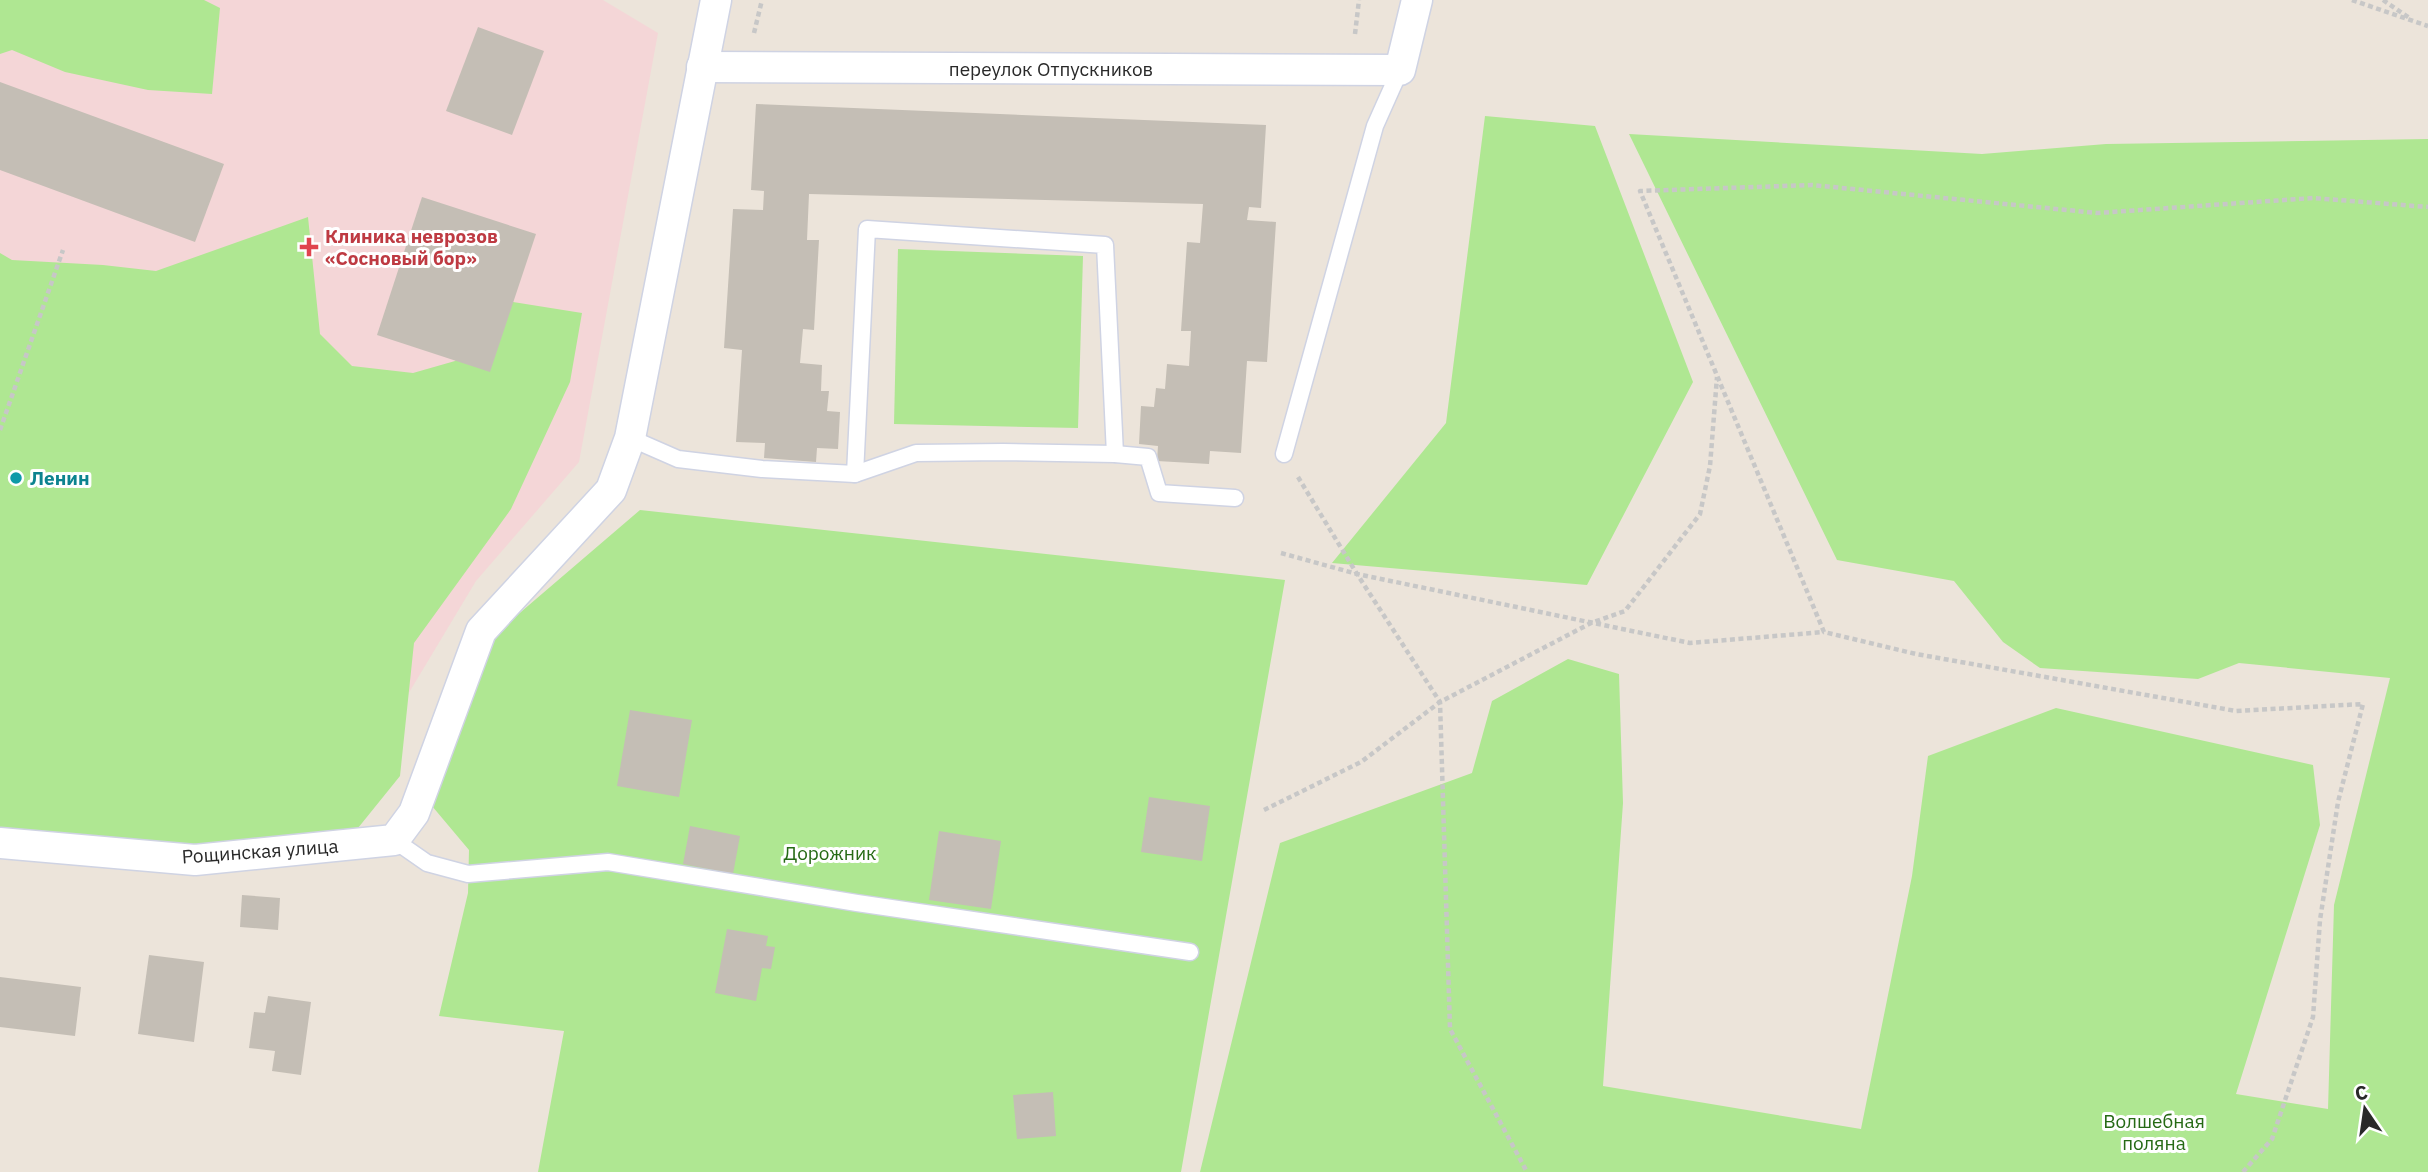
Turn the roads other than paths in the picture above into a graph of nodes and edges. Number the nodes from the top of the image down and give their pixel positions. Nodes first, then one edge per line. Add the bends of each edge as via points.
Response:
1 (716, 0) edge
2 (1418, 0) edge
3 (702, 67) junction
4 (1400, 70) junction
5 (629, 438) junction
6 (1115, 454) junction
7 (1284, 454) road end
8 (855, 474) junction
9 (1235, 498) dead end
10 (394, 840) junction
11 (0, 843) edge
12 (1190, 952) dead end

1 - 3 street
2 - 4 street
3 - 4 street, переулок Отпускников
3 - 5 street
4 - 7 lane via 1375,126
5 - 8 lane via 678,459
5 - 10 street via 611,490 481,631 414,813
6 - 8 lane via 916,453
6 - 8 lane via 1105,244 867,229
6 - 9 lane via 1148,457 1159,494
10 - 11 street, Рощинская улица via 195,860
10 - 12 lane via 427,863 468,874 608,862

